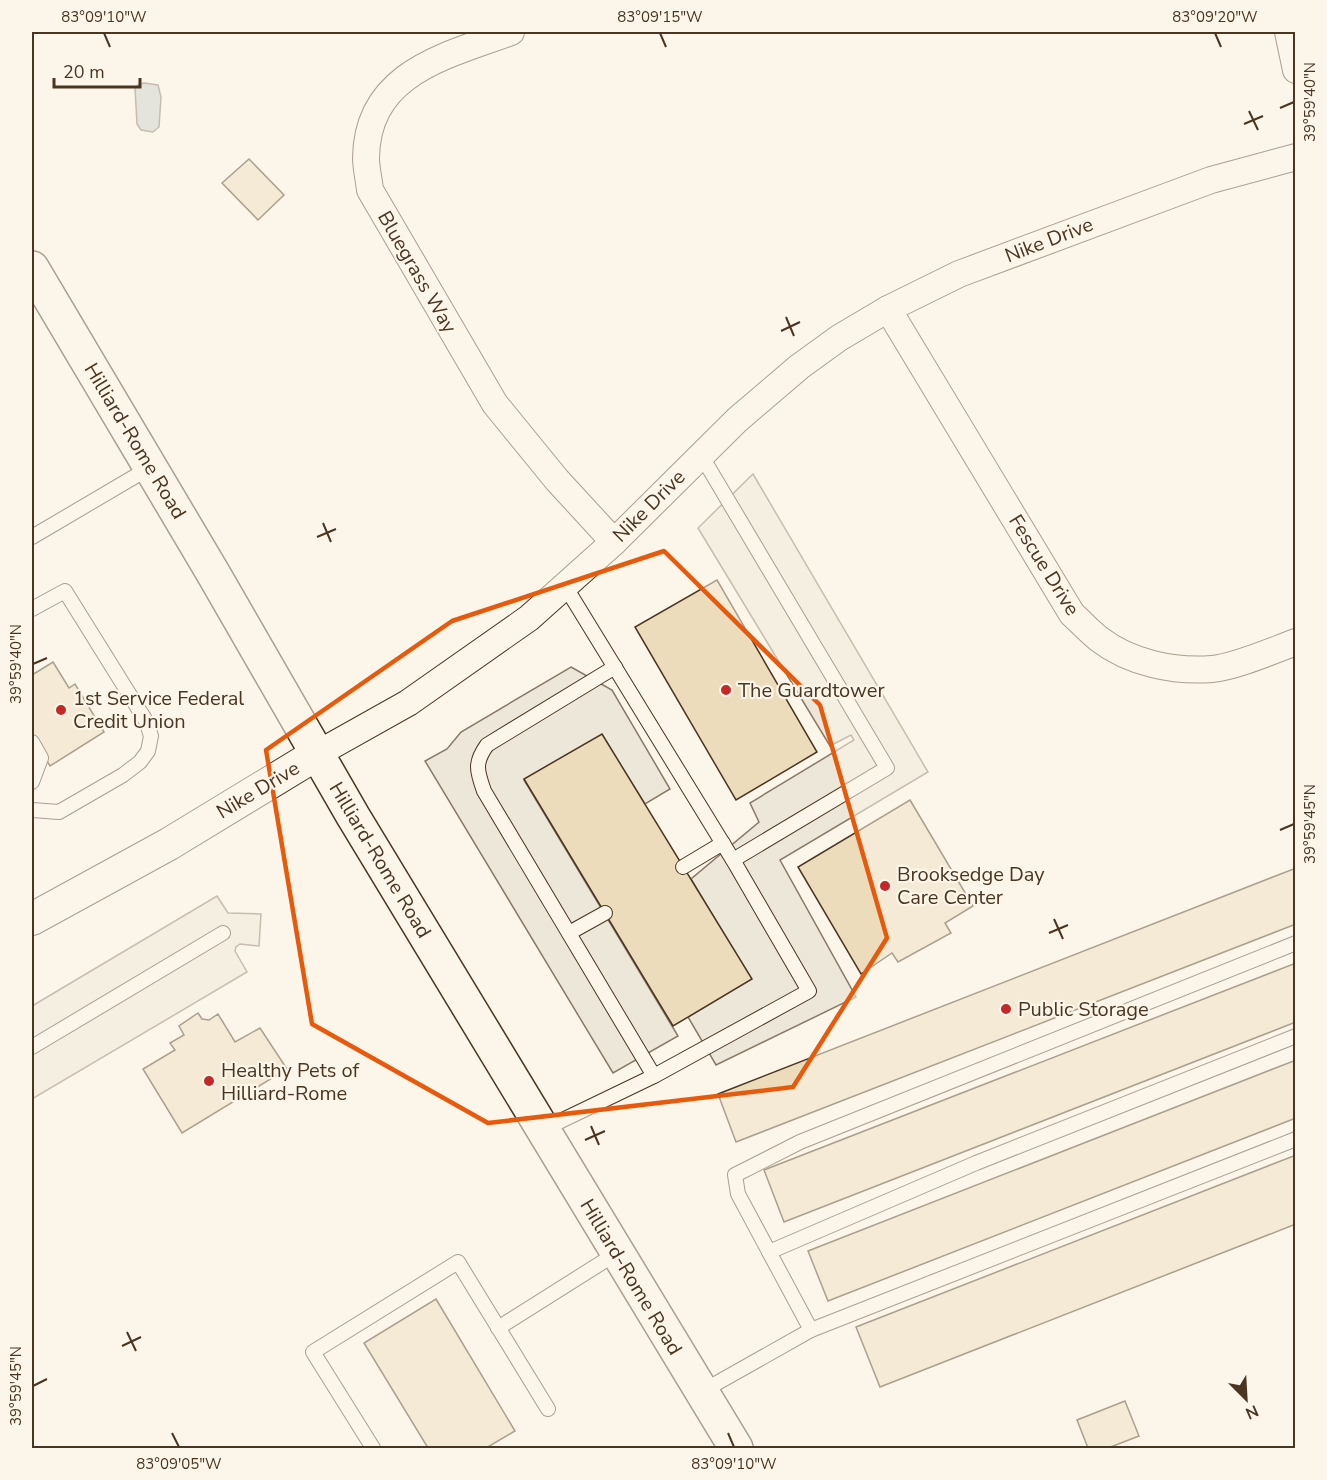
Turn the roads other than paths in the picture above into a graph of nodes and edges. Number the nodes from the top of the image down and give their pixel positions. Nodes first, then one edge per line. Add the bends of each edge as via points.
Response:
1 (511, 32) edge
2 (1288, 32) edge
3 (1296, 70) edge
4 (1296, 157) edge
5 (32, 268) edge
6 (888, 309) junction
7 (701, 455) junction
8 (151, 467) junction
9 (33, 532) edge
10 (614, 542) junction
11 (565, 586) junction
12 (32, 609) edge
13 (1296, 642) edge
14 (615, 668) junction
15 (32, 742) edge
16 (317, 754) junction
17 (32, 782) edge
18 (32, 810) edge
19 (723, 843) junction
20 (733, 860) junction
21 (683, 867) dead end
22 (605, 913) dead end
23 (32, 919) edge
24 (223, 933) dead end
25 (569, 933) junction
26 (1296, 943) edge
27 (1296, 1036) edge
28 (32, 1047) edge
29 (654, 1076) junction
30 (542, 1130) junction
31 (1296, 1139) edge
32 (769, 1252) junction
33 (617, 1253) junction
34 (498, 1328) junction
35 (811, 1330) junction
36 (701, 1392) junction
37 (548, 1409) dead end
38 (373, 1449) edge
39 (736, 1449) edge

1 - 10 street, Bluegrass Way via 428,62 390,91 375,113 368,136 370,190 495,404 556,480
2 - 3 street
4 - 6 street, Nike Drive via 1211,180 1098,221 959,274
5 - 8 main road, Hilliard-Rome Road
6 - 7 street, Nike Drive via 799,367
6 - 13 street, Fescue Drive via 1072,614 1100,640 1136,659 1174,669 1214,669
7 - 10 street, Nike Drive
7 - 20 lane via 887,768
8 - 9 lane
8 - 16 main road, Hilliard-Rome Road
10 - 11 street, Nike Drive
11 - 14 lane
11 - 16 street, Nike Drive via 528,618 408,703
12 - 18 lane via 65,591 146,721 151,736 148,751 123,775 59,812
14 - 19 lane
14 - 25 lane via 487,745 478,757 484,791
15 - 17 lane via 41,758
16 - 23 street, Nike Drive via 169,844
16 - 30 main road, Hilliard-Rome Road
19 - 20 lane
19 - 21 lane
20 - 29 lane via 809,992
22 - 25 lane
24 - 28 lane
25 - 29 lane
26 - 32 lane via 800,1142 735,1176 738,1194
27 - 32 lane via 976,1163
29 - 30 lane
30 - 33 main road, Hilliard-Rome Road
31 - 35 lane
32 - 35 lane
33 - 34 lane
33 - 36 main road, Hilliard-Rome Road
34 - 37 lane
34 - 38 lane via 458,1262 313,1352
35 - 36 lane
36 - 39 main road, Hilliard-Rome Road

